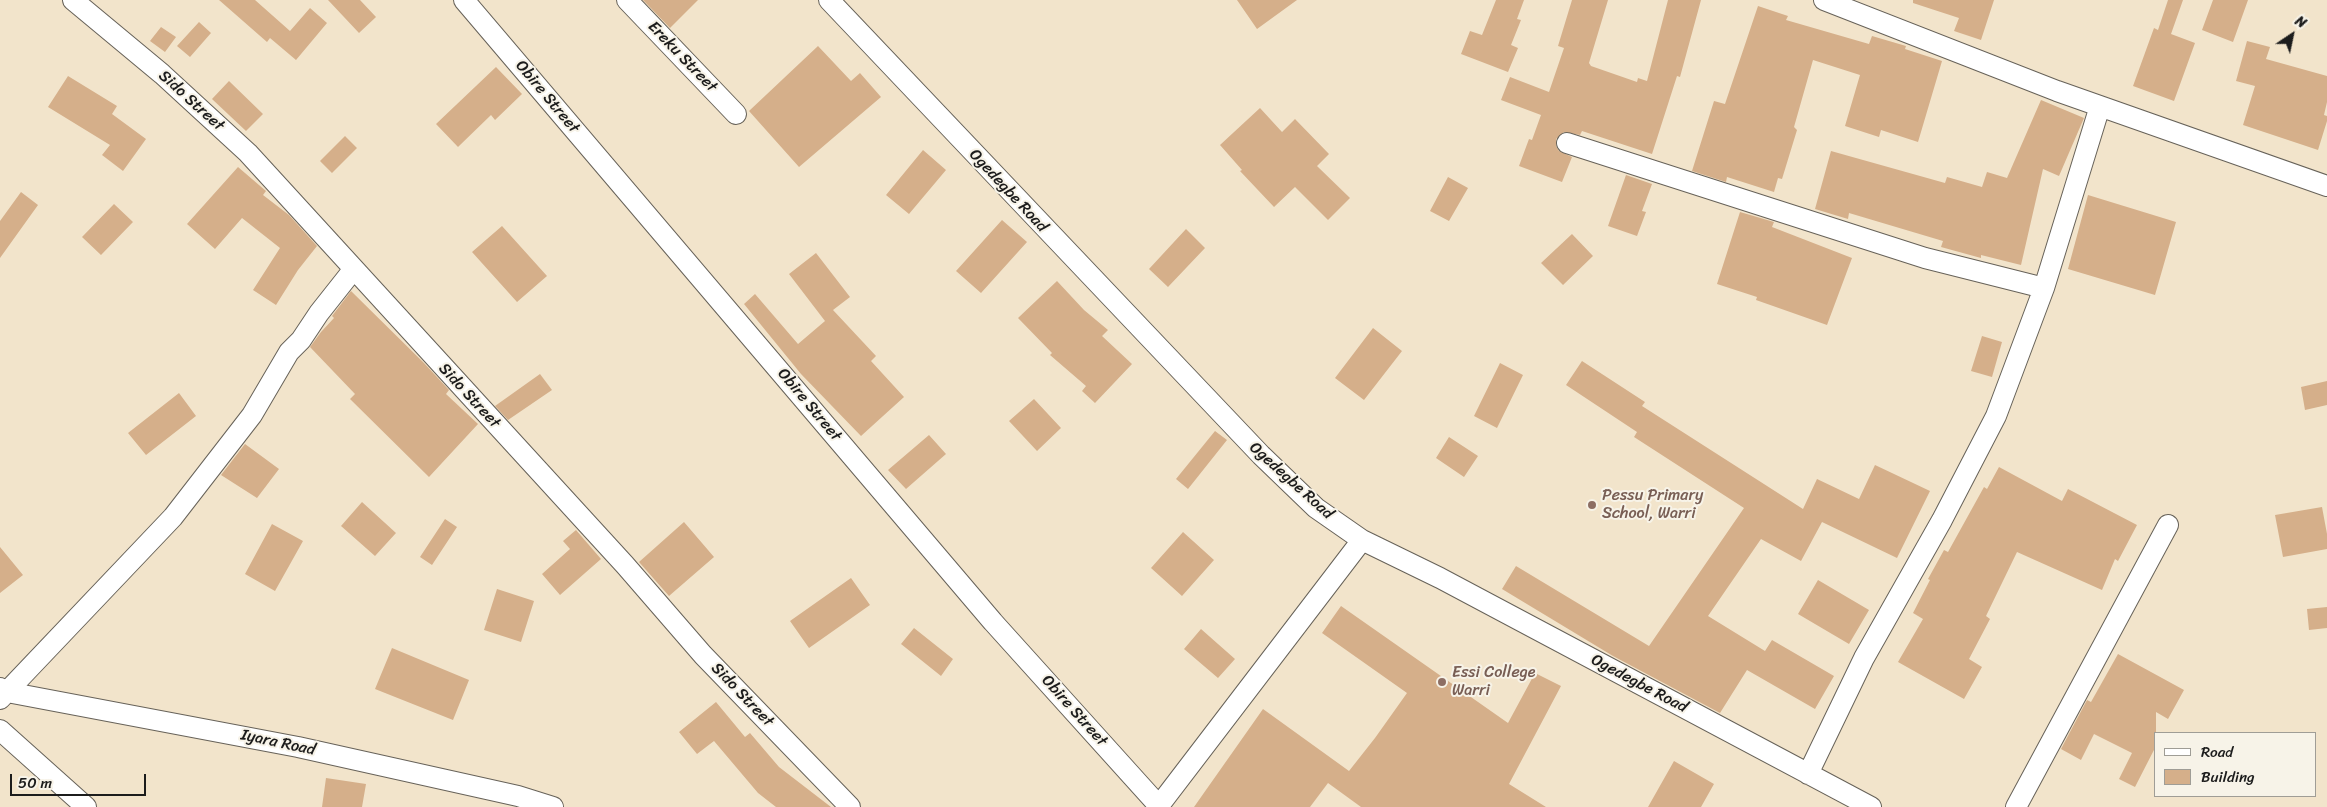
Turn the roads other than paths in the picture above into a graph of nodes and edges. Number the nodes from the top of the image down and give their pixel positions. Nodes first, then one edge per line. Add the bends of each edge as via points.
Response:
1 (73, 0) edge
2 (464, 0) edge
3 (627, 0) edge
4 (829, 0) edge
5 (1824, 0) edge
6 (2100, 106) junction
7 (736, 114) dead end
8 (1567, 143) dead end
9 (2327, 186) edge
10 (353, 270) junction
11 (2044, 288) junction
12 (2168, 525) dead end
13 (1362, 540) junction
14 (2, 693) edge
15 (0, 730) edge
16 (1808, 774) junction
17 (1159, 806) edge
18 (86, 807) edge
19 (553, 807) edge
20 (850, 807) edge
21 (1871, 807) edge
22 (2016, 807) edge

1 - 10 street, Sido Street via 248,152
2 - 17 street, Obire Street via 987,614
3 - 7 street, Ereku Street
4 - 13 street, Ogedegbe Road via 1261,455 1316,508
5 - 6 street
6 - 9 street
6 - 11 street
8 - 11 street via 1925,258
10 - 14 street via 289,352 252,415 173,517
10 - 20 street, Sido Street via 625,565 703,655
11 - 16 street via 1996,416 1864,658
12 - 22 street
13 - 16 street, Ogedegbe Road via 1440,578
13 - 17 street
14 - 19 street, Iyara Road via 298,747 518,796
15 - 18 street
16 - 21 street, Ogedegbe Road

